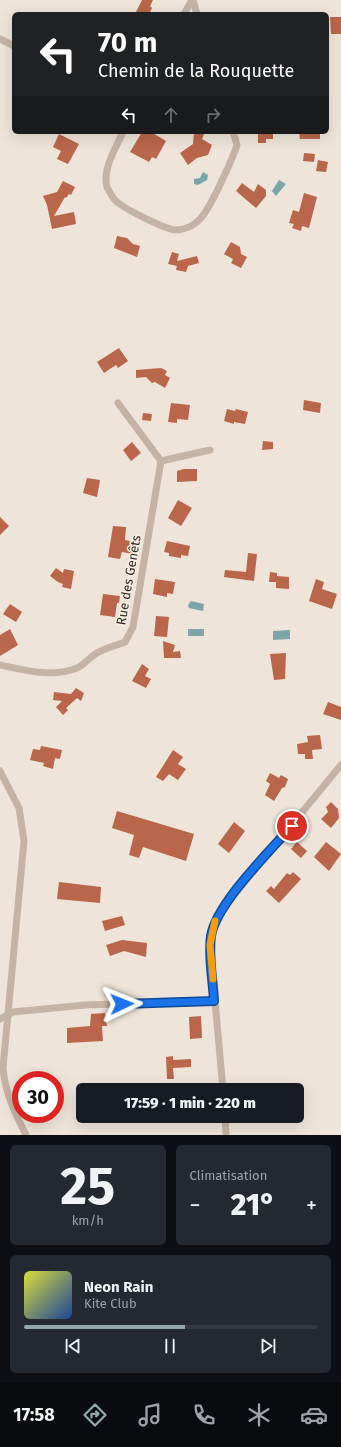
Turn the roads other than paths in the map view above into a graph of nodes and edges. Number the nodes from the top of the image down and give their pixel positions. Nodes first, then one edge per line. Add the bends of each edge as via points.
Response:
1 (193, 0) edge
2 (185, 12) edge
3 (196, 12) edge
4 (0, 39) edge
5 (12, 45) edge
6 (122, 134) edge
7 (234, 134) edge
8 (118, 403) dead end
9 (210, 450) dead end
10 (161, 460) junction
11 (0, 665) edge
12 (341, 765) edge
13 (0, 771) edge
14 (214, 1001) junction
15 (7, 1016) junction
16 (0, 1019) edge
17 (222, 1083) edge
18 (225, 1123) edge
19 (26, 1135) edge
20 (226, 1135) edge

1 - 2 street
1 - 3 street
4 - 5 street
6 - 7 street via 106,172 107,187 111,195 123,206 166,228 176,230 191,226 206,210 235,151 237,145
8 - 10 street
9 - 10 street
10 - 11 street, Rue des Genêts via 133,627 125,642 104,649 78,668 66,671 48,672
12 - 14 street via 214,922 211,941
13 - 15 street via 19,808 24,841
14 - 15 street via 85,1005 13,1012
14 - 17 street
15 - 16 street
15 - 19 street via 4,1078 10,1104
18 - 20 street

